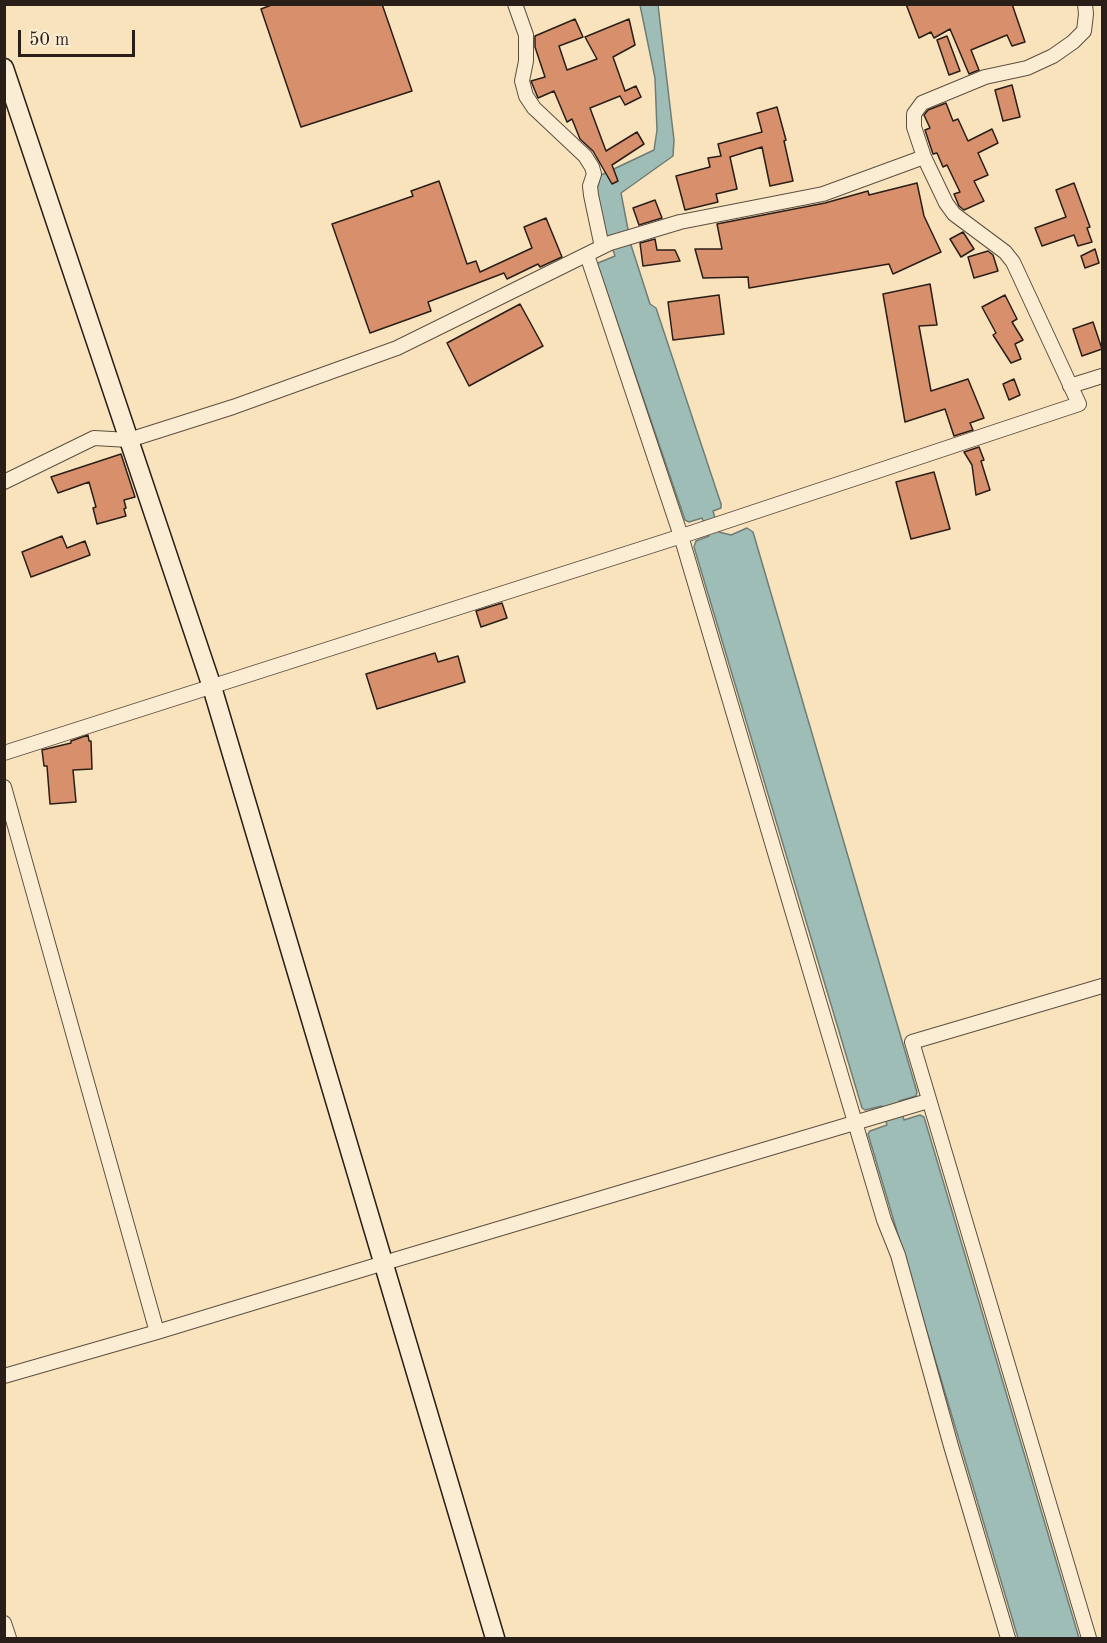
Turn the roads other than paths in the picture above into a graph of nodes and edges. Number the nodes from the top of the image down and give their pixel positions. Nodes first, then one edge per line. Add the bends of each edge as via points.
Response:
1 (515, 4) edge
2 (1085, 4) edge
3 (4, 68) edge
4 (924, 158) junction
5 (602, 247) junction
6 (587, 255) junction
7 (1102, 376) edge
8 (1070, 386) junction
9 (129, 440) junction
10 (4, 482) edge
11 (686, 534) junction
12 (212, 687) junction
13 (4, 753) edge
14 (4, 787) edge
15 (1102, 986) edge
16 (928, 1101) junction
17 (860, 1121) junction
18 (384, 1263) junction
19 (157, 1332) junction
20 (4, 1376) edge
21 (4, 1623) edge
22 (9, 1638) edge
23 (495, 1638) edge
24 (1008, 1638) edge
25 (1089, 1638) edge

1 - 5 street via 526,35 522,81 526,96 592,167 591,195
2 - 4 street via 1084,30 1053,56 1027,68 985,76 922,103 914,114 914,127
3 - 9 street
4 - 5 street via 823,194 680,222
4 - 8 street via 954,214 1013,262
5 - 6 street
6 - 9 street via 397,348
6 - 11 street
7 - 8 street
8 - 11 street via 1079,404
9 - 10 street via 94,438
9 - 12 street
11 - 12 street
11 - 17 street
12 - 13 street
12 - 18 street
14 - 19 street
15 - 16 street via 912,1042
16 - 17 street
16 - 25 street
17 - 18 street
17 - 24 street via 884,1220 898,1255
18 - 19 street
18 - 23 street
19 - 20 street
21 - 22 street

